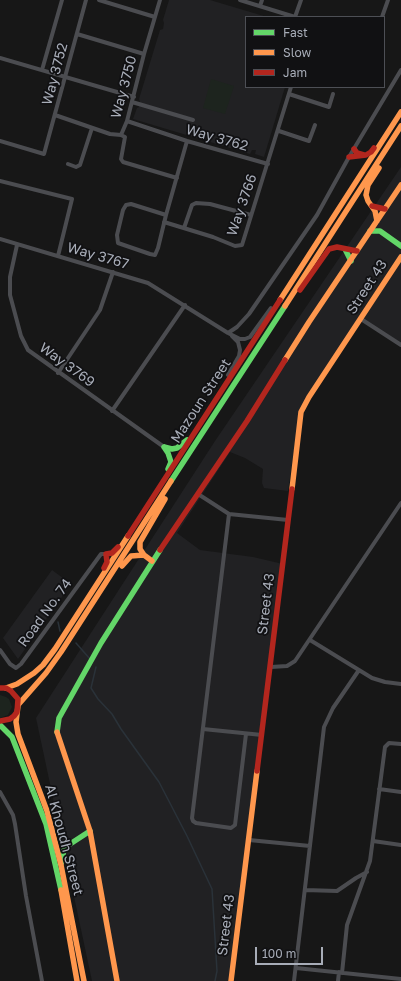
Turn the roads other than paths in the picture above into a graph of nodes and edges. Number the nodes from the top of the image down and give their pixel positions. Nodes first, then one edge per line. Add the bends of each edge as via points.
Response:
1 (62, 0) edge
2 (86, 0) edge
3 (100, 0) edge
4 (160, 0) edge
5 (240, 0) edge
6 (262, 0) edge
7 (301, 0) edge
8 (388, 0) edge
9 (260, 6) junction
10 (292, 16) edge
11 (295, 16) edge
12 (382, 16) edge
13 (155, 17) junction
14 (77, 34) junction
15 (144, 54) junction
16 (0, 58) edge
17 (42, 70) junction
18 (401, 70) edge
19 (65, 77) junction
20 (291, 88) edge
21 (289, 94) junction
22 (333, 94) dead end
23 (134, 96) junction
24 (132, 102) junction
25 (55, 115) junction
26 (399, 115) edge
27 (193, 120) dead end
28 (127, 121) junction
29 (315, 125) dead end
30 (401, 126) edge
31 (92, 128) junction
32 (279, 130) junction
33 (121, 135) junction
34 (392, 140) junction
35 (0, 141) edge
36 (187, 141) junction
37 (354, 149) junction
38 (364, 156) junction
39 (349, 157) junction
40 (68, 164) dead end
41 (268, 164) junction
42 (177, 178) junction
43 (0, 180) edge
44 (401, 185) edge
45 (372, 206) junction
46 (385, 209) junction
47 (166, 215) junction
48 (251, 215) junction
49 (377, 221) junction
50 (164, 222) junction
51 (184, 228) junction
52 (370, 231) junction
53 (380, 232) junction
54 (0, 240) edge
55 (17, 245) junction
56 (401, 246) edge
57 (345, 249) junction
58 (357, 251) junction
59 (58, 256) junction
60 (401, 257) edge
61 (351, 261) junction
62 (113, 272) junction
63 (279, 301) junction
64 (286, 303) junction
65 (185, 305) junction
66 (361, 319) junction
67 (228, 333) junction
68 (401, 345) edge
69 (58, 373) junction
70 (223, 388) junction
71 (112, 411) junction
72 (205, 417) junction
73 (164, 447) junction
74 (169, 486) junction
75 (198, 494) junction
76 (401, 503) edge
77 (144, 510) junction
78 (229, 514) junction
79 (288, 520) junction
80 (106, 554) junction
81 (144, 555) junction
82 (152, 561) junction
83 (95, 587) junction
84 (92, 605) junction
85 (310, 640) junction
86 (0, 650) edge
87 (271, 667) junction
88 (359, 670) junction
89 (401, 684) edge
90 (3, 687) edge
91 (18, 706) junction
92 (0, 722) edge
93 (0, 725) edge
94 (203, 729) junction
95 (246, 734) junction
96 (262, 735) junction
97 (401, 744) edge
98 (379, 789) junction
99 (0, 792) edge
100 (401, 792) edge
101 (90, 831) junction
102 (249, 840) junction
103 (373, 841) junction
104 (401, 845) edge
105 (310, 846) junction
106 (61, 865) junction
107 (367, 872) junction
108 (305, 890) junction
109 (296, 968) junction
110 (340, 973) junction
111 (401, 979) edge
112 (42, 981) edge
113 (77, 981) edge
114 (84, 981) edge
115 (117, 981) edge
116 (232, 981) edge
117 (294, 981) edge
118 (338, 981) edge

1 - 17 street
2 - 14 street, Way 3752
3 - 13 street
4 - 13 street, Way 3750
5 - 9 street
6 - 9 street
7 - 11 street
8 - 12 street
9 - 10 street
13 - 15 street, Way 3750
14 - 15 street
14 - 19 street, Way 3752
15 - 23 street, Way 3750
16 - 17 street
17 - 19 street
18 - 37 street
19 - 23 street
19 - 25 street, Way 3752
20 - 21 street
21 - 22 street via 328,107
21 - 32 street
23 - 24 street, Way 3750
24 - 27 street
24 - 28 street, Way 3750
25 - 31 street, Way 3750
25 - 35 street, Way 3752 via 44,154
26 - 38 main road via 386,128 371,152
26 - 63 main road, Mazoun Street
28 - 33 street, Way 3750
28 - 36 street, Way 3762
29 - 32 street via 309,141
30 - 34 main road, Mazoun Street
31 - 33 street, Way 3750
31 - 40 street via 80,165 76,167
32 - 41 street
33 - 42 street via 125,137 121,159 124,162
34 - 45 main road via 387,154 367,188 366,198
34 - 64 main road, Mazoun Street
36 - 41 street, Way 3762
36 - 42 street
37 - 38 main road
37 - 39 street
38 - 39 main road
39 - 67 street via 317,215 274,278 249,314
41 - 48 street, Way 3766
42 - 47 street
43 - 59 street via 72,200
44 - 46 main road
45 - 46 main road
45 - 49 main road
46 - 49 main road
47 - 50 street
47 - 50 street via 131,204 126,205 122,210 116,235 118,243 155,255
48 - 51 street via 210,204 196,203 192,205
48 - 51 street, Way 3766 via 242,244 238,246
49 - 52 main road
49 - 53 main road
50 - 51 street, Way 3766
52 - 53 main road
52 - 58 main road
53 - 56 main road
54 - 55 street, Way 3767
55 - 59 street, Way 3767
55 - 69 street, Way 3769 via 10,277 10,295 20,336 28,350
57 - 58 main road
57 - 61 main road
57 - 64 main road via 334,247 327,251 295,297
58 - 61 main road
59 - 62 street, Way 3767
60 - 66 main road, Street 43
61 - 75 main road
62 - 65 street, Way 3767 via 148,283
62 - 69 street via 100,310
63 - 67 street via 250,337 240,339
63 - 70 main road, Mazoun Street
64 - 74 main road, Mazoun Street
65 - 67 street, Way 3767
65 - 71 street
66 - 68 street
66 - 79 main road, Street 43 via 306,400 301,412
67 - 70 street via 238,342 240,350
69 - 71 street, Way 3769
70 - 72 main road, Mazoun Street
71 - 73 street, Way 3769
72 - 73 main road via 182,445 172,449
72 - 77 main road, Mazoun Street
73 - 77 main road via 171,462
74 - 81 main road via 167,496 141,540 140,547
74 - 84 main road, Mazoun Street
75 - 78 street
75 - 82 main road
76 - 85 street
77 - 80 main road via 116,550
77 - 83 main road, Mazoun Street
78 - 79 street
78 - 94 street
79 - 87 main road, Street 43
80 - 83 main road via 107,562
80 - 86 street, Road No. 74 via 101,554 22,664 16,668
81 - 82 main road
81 - 84 main road via 128,558 105,593
82 - 101 main road via 101,643 59,718 58,735
83 - 90 main road, Mazoun Street via 43,665 27,679
84 - 91 main road, Mazoun Street via 53,664
85 - 87 street via 290,665
85 - 88 street
87 - 96 main road, Street 43
88 - 89 street via 372,678
88 - 105 street via 333,708 324,727
90 - 91 main road via 15,694
91 - 92 main road, Mazoun Street via 14,716
91 - 106 main road, Al Khoudh Street via 18,734 47,811
93 - 113 main road, Al Khoudh Street via 12,737 46,824
94 - 95 street
94 - 95 street via 192,820 197,824 231,828 234,825
95 - 96 street
96 - 102 main road, Street 43
97 - 98 street via 389,744 385,747
98 - 100 street
98 - 103 street
99 - 112 street via 13,815 15,824
101 - 106 main road via 67,846
101 - 115 main road
102 - 105 street
102 - 116 main road, Street 43
103 - 104 street
103 - 107 street
105 - 108 street
106 - 114 main road, Al Khoudh Street
107 - 108 street via 337,891
107 - 110 street via 347,925
108 - 109 street
109 - 110 street
109 - 117 street
110 - 111 street
110 - 118 street

